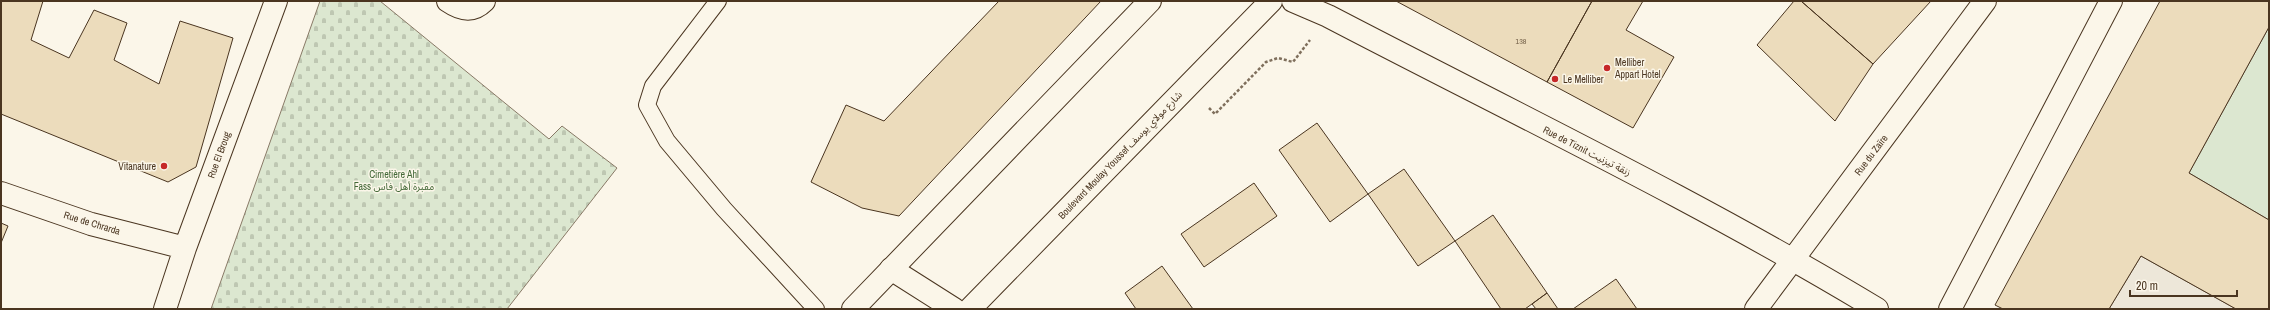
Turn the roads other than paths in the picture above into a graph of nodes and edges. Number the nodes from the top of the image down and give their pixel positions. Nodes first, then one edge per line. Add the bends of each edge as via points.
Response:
1 (276, 1) edge
2 (448, 1) edge
3 (484, 1) edge
4 (718, 1) edge
5 (1150, 1) edge
6 (1270, 1) edge
7 (1293, 1) edge
8 (1985, 1) edge
9 (2111, 1) edge
10 (1, 193) edge
11 (185, 248) junction
12 (1794, 259) junction
13 (891, 269) junction
14 (165, 309) edge
15 (816, 309) edge
16 (853, 309) edge
17 (954, 309) edge
18 (970, 309) edge
19 (1756, 309) edge
20 (1877, 309) edge
21 (1950, 309) edge

1 - 11 street, Rue El Broug
2 - 3 street via 466,10 473,9
4 - 15 lane via 652,86 647,105 668,141 724,209
5 - 13 street
6 - 18 street, Boulevard Moulay Youssef شارع مولاي يوسف
7 - 12 street, Rue de Tiznit زنقة تيزنيت via 1328,16
8 - 12 street, Rue du Zaïre
9 - 21 street
10 - 11 street, Rue de Chrarda via 91,224
11 - 14 street, Rue El Broug
12 - 19 street, Rue du Zaïre
12 - 20 street, Rue de Tiznit زنقة تيزنيت
13 - 16 street
13 - 17 street

